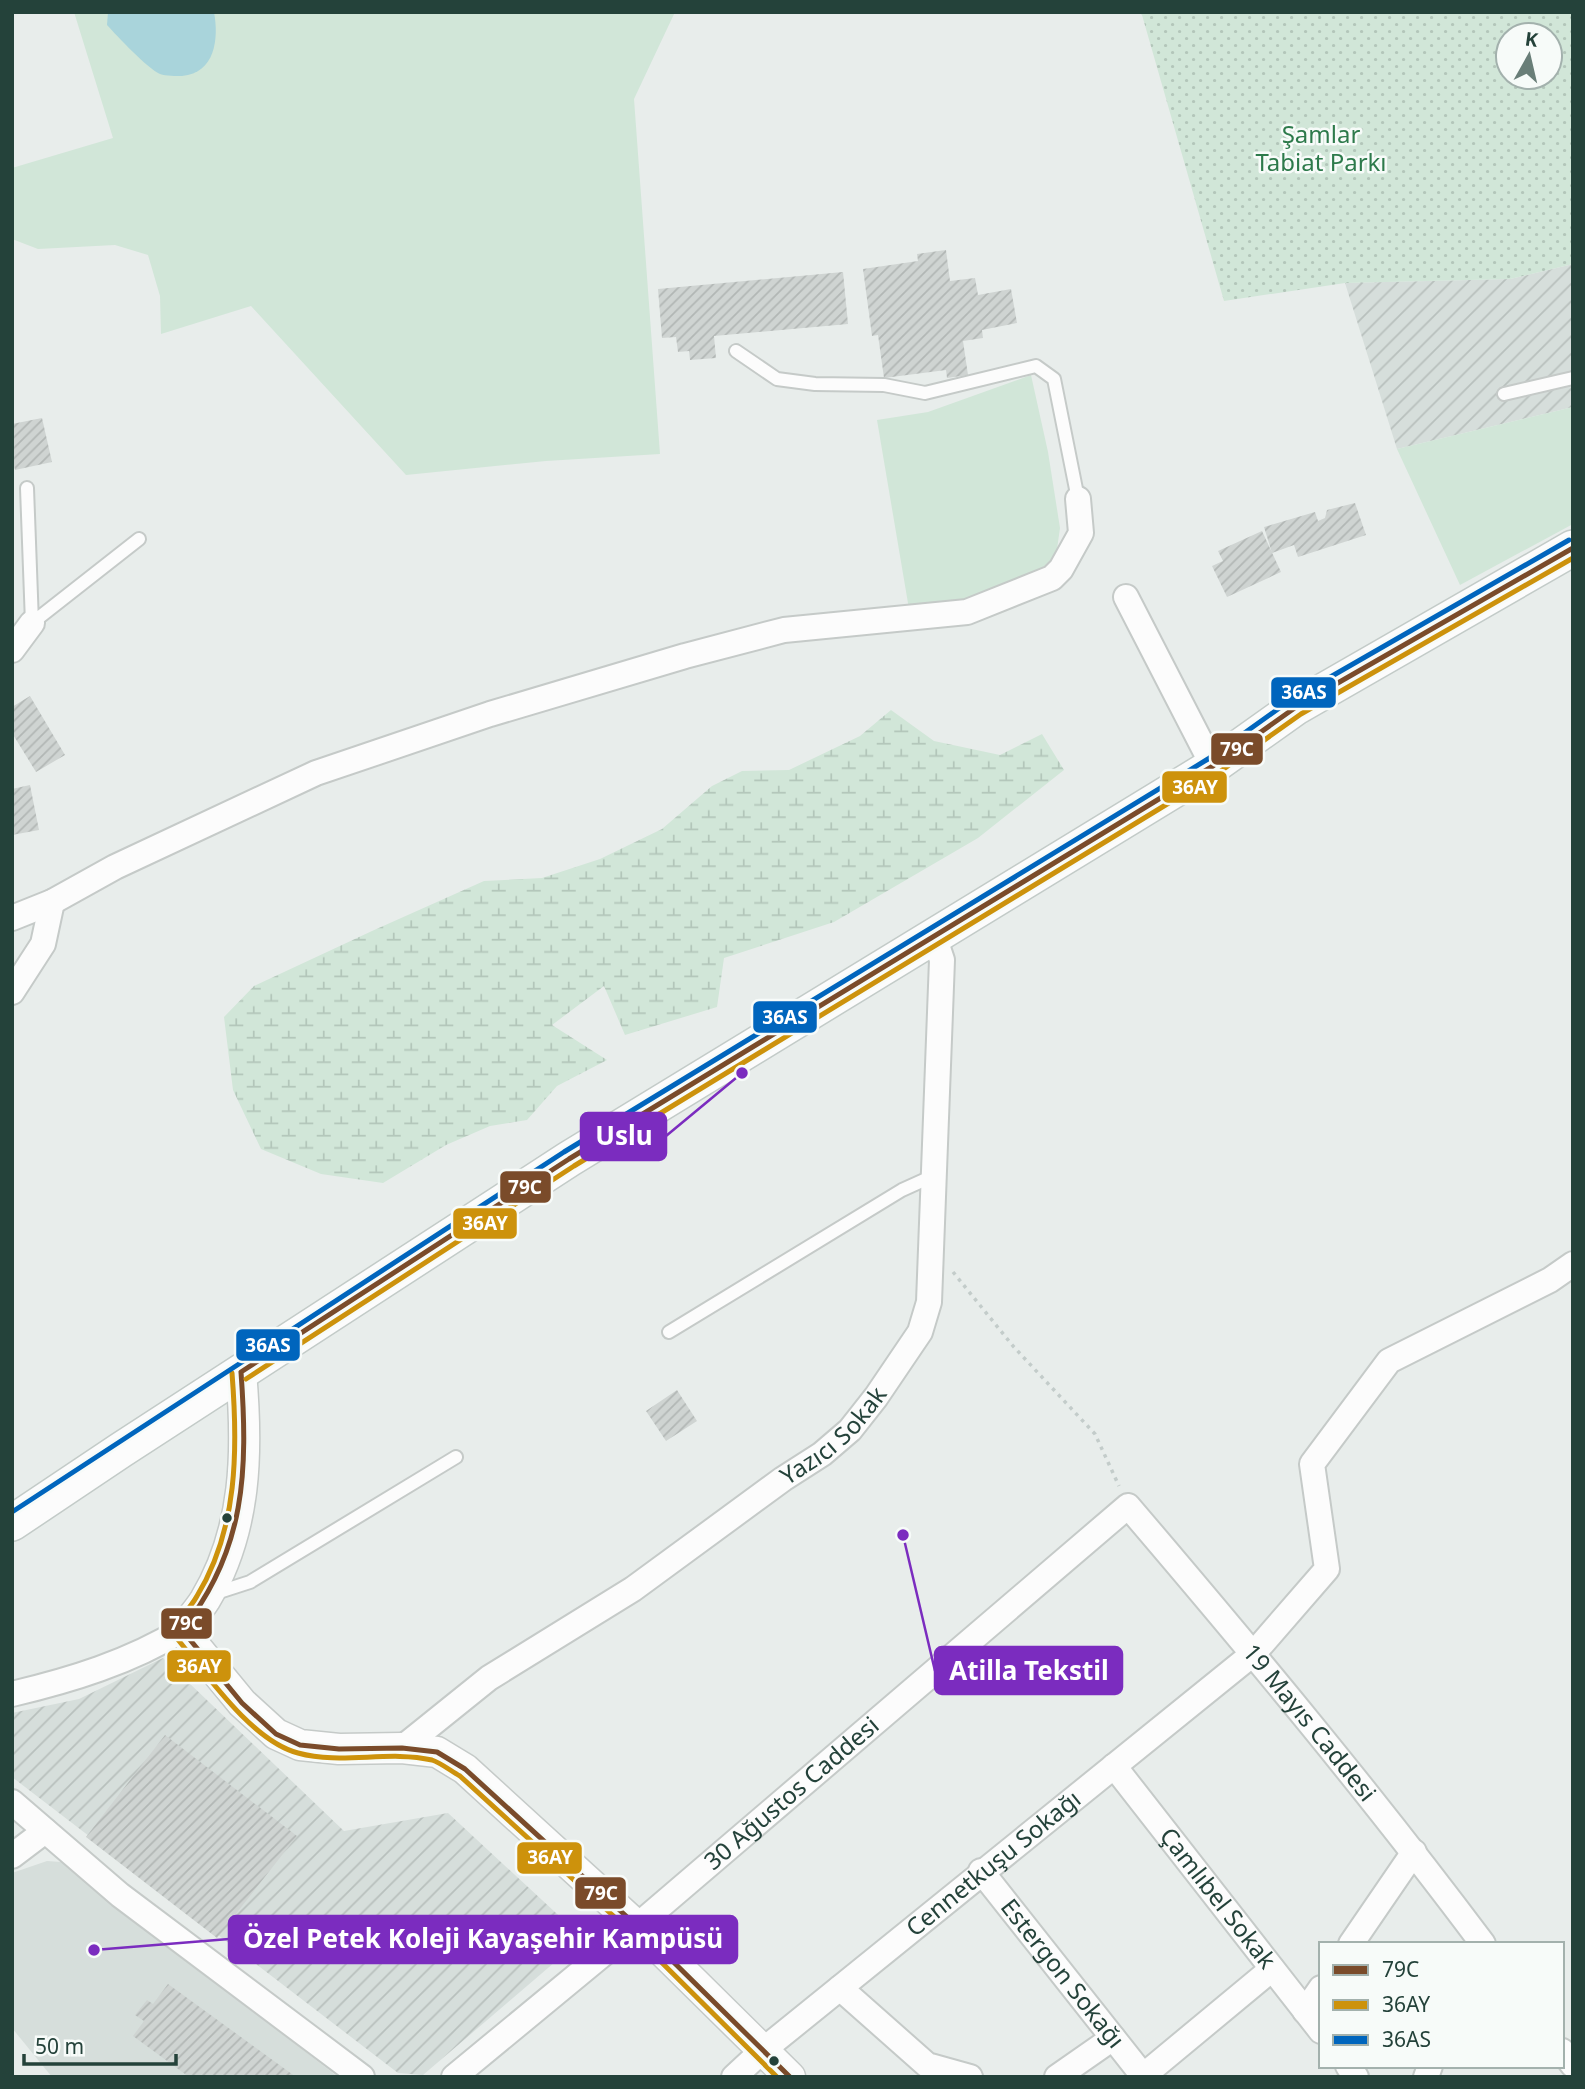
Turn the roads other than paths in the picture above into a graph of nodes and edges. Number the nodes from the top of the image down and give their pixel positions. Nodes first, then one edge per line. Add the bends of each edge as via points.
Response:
1 (736, 351) dead end
2 (1573, 378) edge
3 (1504, 394) dead end
4 (27, 488) dead end
5 (1078, 499) joint
6 (139, 539) dead end
7 (1573, 548) edge
8 (1126, 597) dead end
9 (32, 623) junction
10 (12, 650) edge
11 (1213, 766) junction
12 (52, 902) junction
13 (12, 918) edge
14 (934, 936) junction
15 (12, 992) edge
16 (933, 1176) junction
17 (1573, 1264) edge
18 (669, 1332) dead end
19 (241, 1372) junction
20 (456, 1457) dead end
21 (1128, 1506) joint
22 (12, 1523) edge
23 (206, 1597) junction
24 (182, 1630) junction
25 (1254, 1653) junction
26 (12, 1694) edge
27 (401, 1748) junction
28 (1114, 1766) junction
29 (12, 1802) edge
30 (45, 1831) junction
31 (1413, 1852) junction
32 (12, 1856) edge
33 (981, 1871) junction
34 (637, 1926) junction
35 (1478, 1941) edge
36 (1352, 1942) edge
37 (1272, 1969) junction
38 (839, 1988) junction
39 (1319, 1991) edge
40 (1305, 2011) junction
41 (1319, 2028) edge
42 (1113, 2038) junction
43 (761, 2051) junction
44 (1143, 2076) edge
45 (362, 2077) edge
46 (454, 2077) edge
47 (734, 2077) edge
48 (790, 2077) edge
49 (970, 2077) edge
50 (1058, 2077) edge

1 - 5 lane via 777,379 884,385 925,393 1036,366 1054,379
2 - 3 lane
4 - 9 lane
5 - 12 street via 1081,533 1052,578 967,612 784,630 490,714 316,773 115,867
6 - 9 lane
7 - 11 main road via 1296,707
8 - 11 street
9 - 10 street
11 - 14 main road
12 - 13 street
12 - 15 street via 43,944
14 - 16 street, Yazıcı Sokak via 942,960
14 - 19 main road via 569,1159
16 - 18 lane
16 - 27 street, Yazıcı Sokak via 929,1302 920,1332 850,1430 633,1589 489,1678
17 - 25 street, Cennetkuşu Sokağı via 1389,1361 1312,1464 1327,1569
19 - 22 main road
19 - 23 street via 246,1467 237,1519
20 - 23 lane via 250,1582
21 - 25 street, 19 Mayıs Caddesi
21 - 34 street, 30 Ağustos Caddesi
23 - 24 street
24 - 26 street via 155,1647 105,1667
24 - 27 street via 242,1703 276,1734 300,1745 326,1748
25 - 28 street, Cennetkuşu Sokağı
25 - 31 street, 19 Mayıs Caddesi
27 - 34 street via 437,1752 465,1769
28 - 33 street, Cennetkuşu Sokağı
28 - 37 street, Çamlıbel Sokak
29 - 30 street
30 - 32 street
30 - 45 street via 120,1895
31 - 35 street, 19 Mayıs Caddesi
31 - 36 street
33 - 38 street, Cennetkuşu Sokağı
33 - 42 street, Estergon Sokağı
34 - 43 street
34 - 46 street, 30 Ağustos Caddesi
37 - 40 street, Çamlıbel Sokak
37 - 44 street
38 - 43 street, Cennetkuşu Sokağı
38 - 49 street via 927,2064
39 - 40 street
40 - 41 street, Çamlıbel Sokak
42 - 44 street, Estergon Sokağı
42 - 50 street
43 - 47 street, Cennetkuşu Sokağı
43 - 48 street

